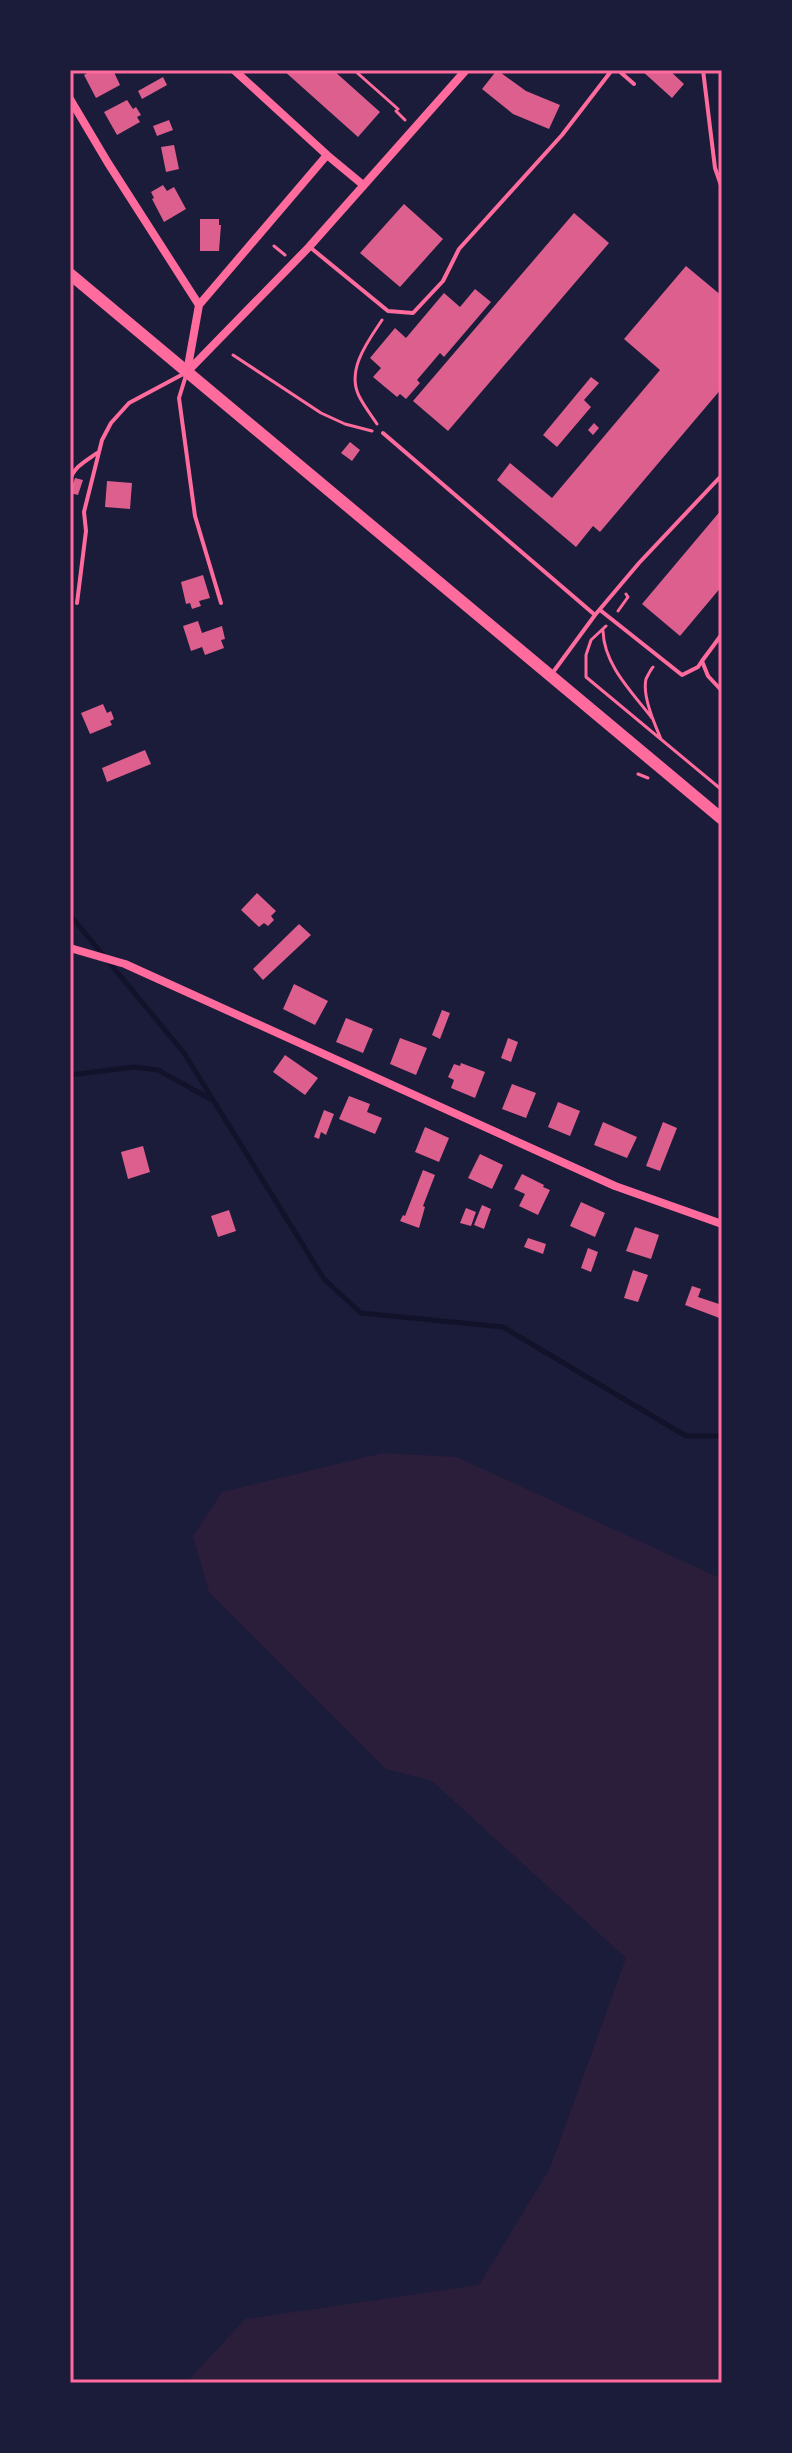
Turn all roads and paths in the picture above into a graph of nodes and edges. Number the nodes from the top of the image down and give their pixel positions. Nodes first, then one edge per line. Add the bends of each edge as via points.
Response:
1 (234, 70) edge
2 (354, 70) edge
3 (466, 70) edge
4 (615, 70) edge
5 (703, 70) edge
6 (634, 84) dead end
7 (70, 99) edge
8 (398, 109) dead end
9 (327, 155) junction
10 (362, 184) junction
11 (722, 188) edge
12 (309, 247) junction
13 (70, 274) edge
14 (199, 305) junction
15 (388, 311) junction
16 (233, 355) dead end
17 (187, 372) junction
18 (383, 433) junction
19 (99, 452) junction
20 (722, 475) edge
21 (70, 481) edge
22 (77, 603) dead end
23 (221, 603) dead end
24 (599, 610) junction
25 (595, 615) junction
26 (722, 634) edge
27 (661, 658) junction
28 (702, 661) junction
29 (549, 677) junction
30 (722, 691) edge
31 (652, 718) junction
32 (663, 743) junction
33 (722, 790) edge
34 (722, 819) edge
35 (70, 948) edge
36 (722, 1224) edge

1 - 9 street
2 - 8 path
3 - 10 street
4 - 6 lane
4 - 15 lane via 459,249 433,292 413,313
5 - 11 lane
7 - 14 street
9 - 10 street
9 - 14 street
10 - 12 street
12 - 15 lane
12 - 17 street
13 - 17 main road
14 - 17 street
15 - 18 path via 362,350 355,381
16 - 18 path via 321,413
17 - 19 lane via 129,403 111,423
17 - 23 lane via 179,398 195,516
17 - 29 main road
18 - 25 lane
19 - 21 lane via 80,465
19 - 22 lane via 84,512
20 - 24 lane
24 - 25 lane
24 - 27 lane
25 - 29 lane
26 - 28 lane
27 - 28 lane via 682,675
27 - 31 path via 646,678
28 - 30 lane
29 - 34 main road
31 - 32 path
31 - 32 path via 603,648 604,629 591,640 586,677
32 - 33 path
35 - 36 street via 125,964 615,1186

